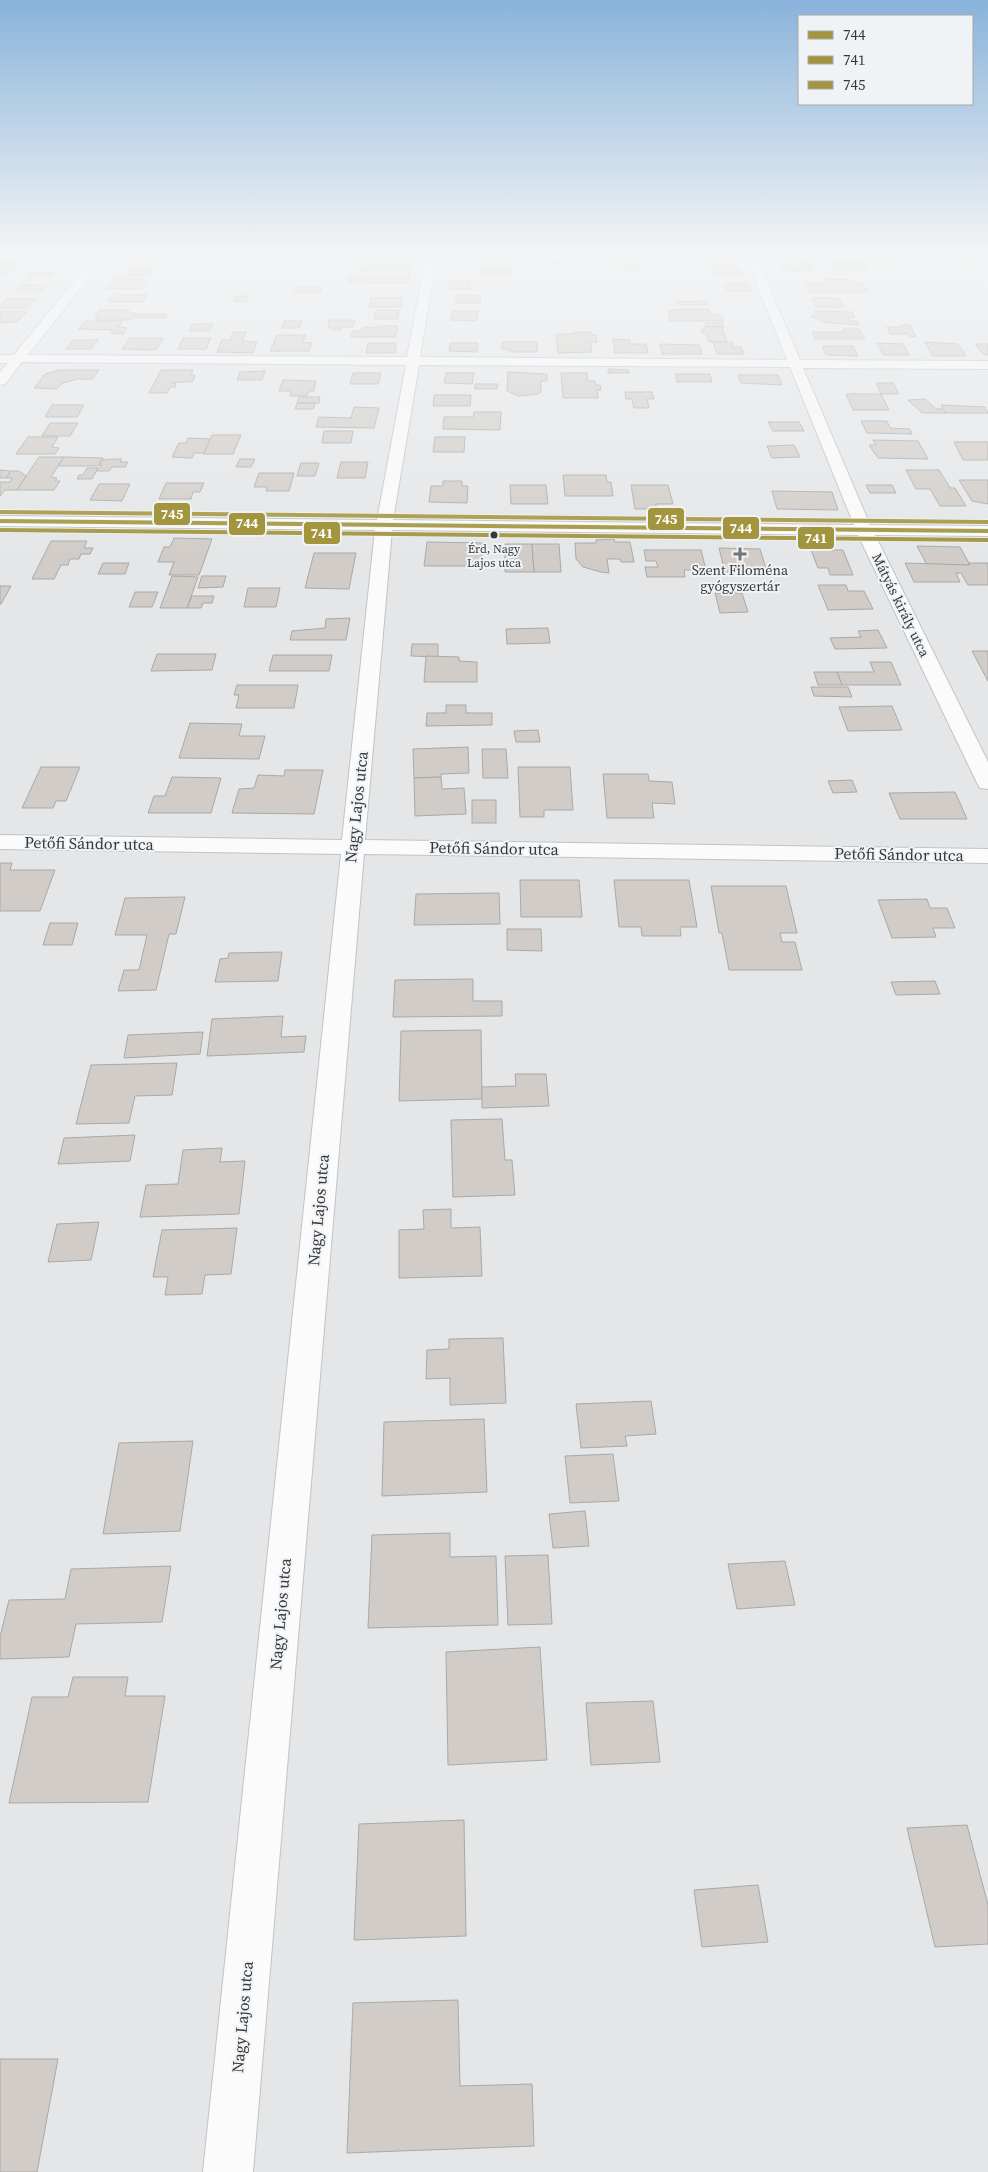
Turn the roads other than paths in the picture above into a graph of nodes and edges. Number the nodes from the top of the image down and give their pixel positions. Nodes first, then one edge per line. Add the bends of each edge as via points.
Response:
1 (23, 353) edge
2 (414, 353) edge
3 (790, 353) edge
4 (0, 360) edge
5 (18, 360) junction
6 (413, 361) junction
7 (794, 363) junction
8 (988, 366) edge
9 (0, 381) edge
10 (0, 521) edge
11 (384, 524) junction
12 (864, 530) junction
13 (988, 531) edge
14 (988, 783) edge
15 (0, 842) edge
16 (352, 846) junction
17 (988, 856) edge
18 (228, 2172) edge

1 - 5 street
2 - 6 street, Nagy Lajos utca
3 - 7 street, Mátyás király utca
4 - 5 street
5 - 6 street
5 - 9 street
6 - 7 street
6 - 11 street, Nagy Lajos utca
7 - 8 street
7 - 12 street, Mátyás király utca
10 - 11 street
11 - 12 street
11 - 16 street, Nagy Lajos utca
12 - 13 street
12 - 14 street, Mátyás király utca
15 - 16 street, Petőfi Sándor utca
16 - 17 street, Petőfi Sándor utca
16 - 18 street, Nagy Lajos utca

